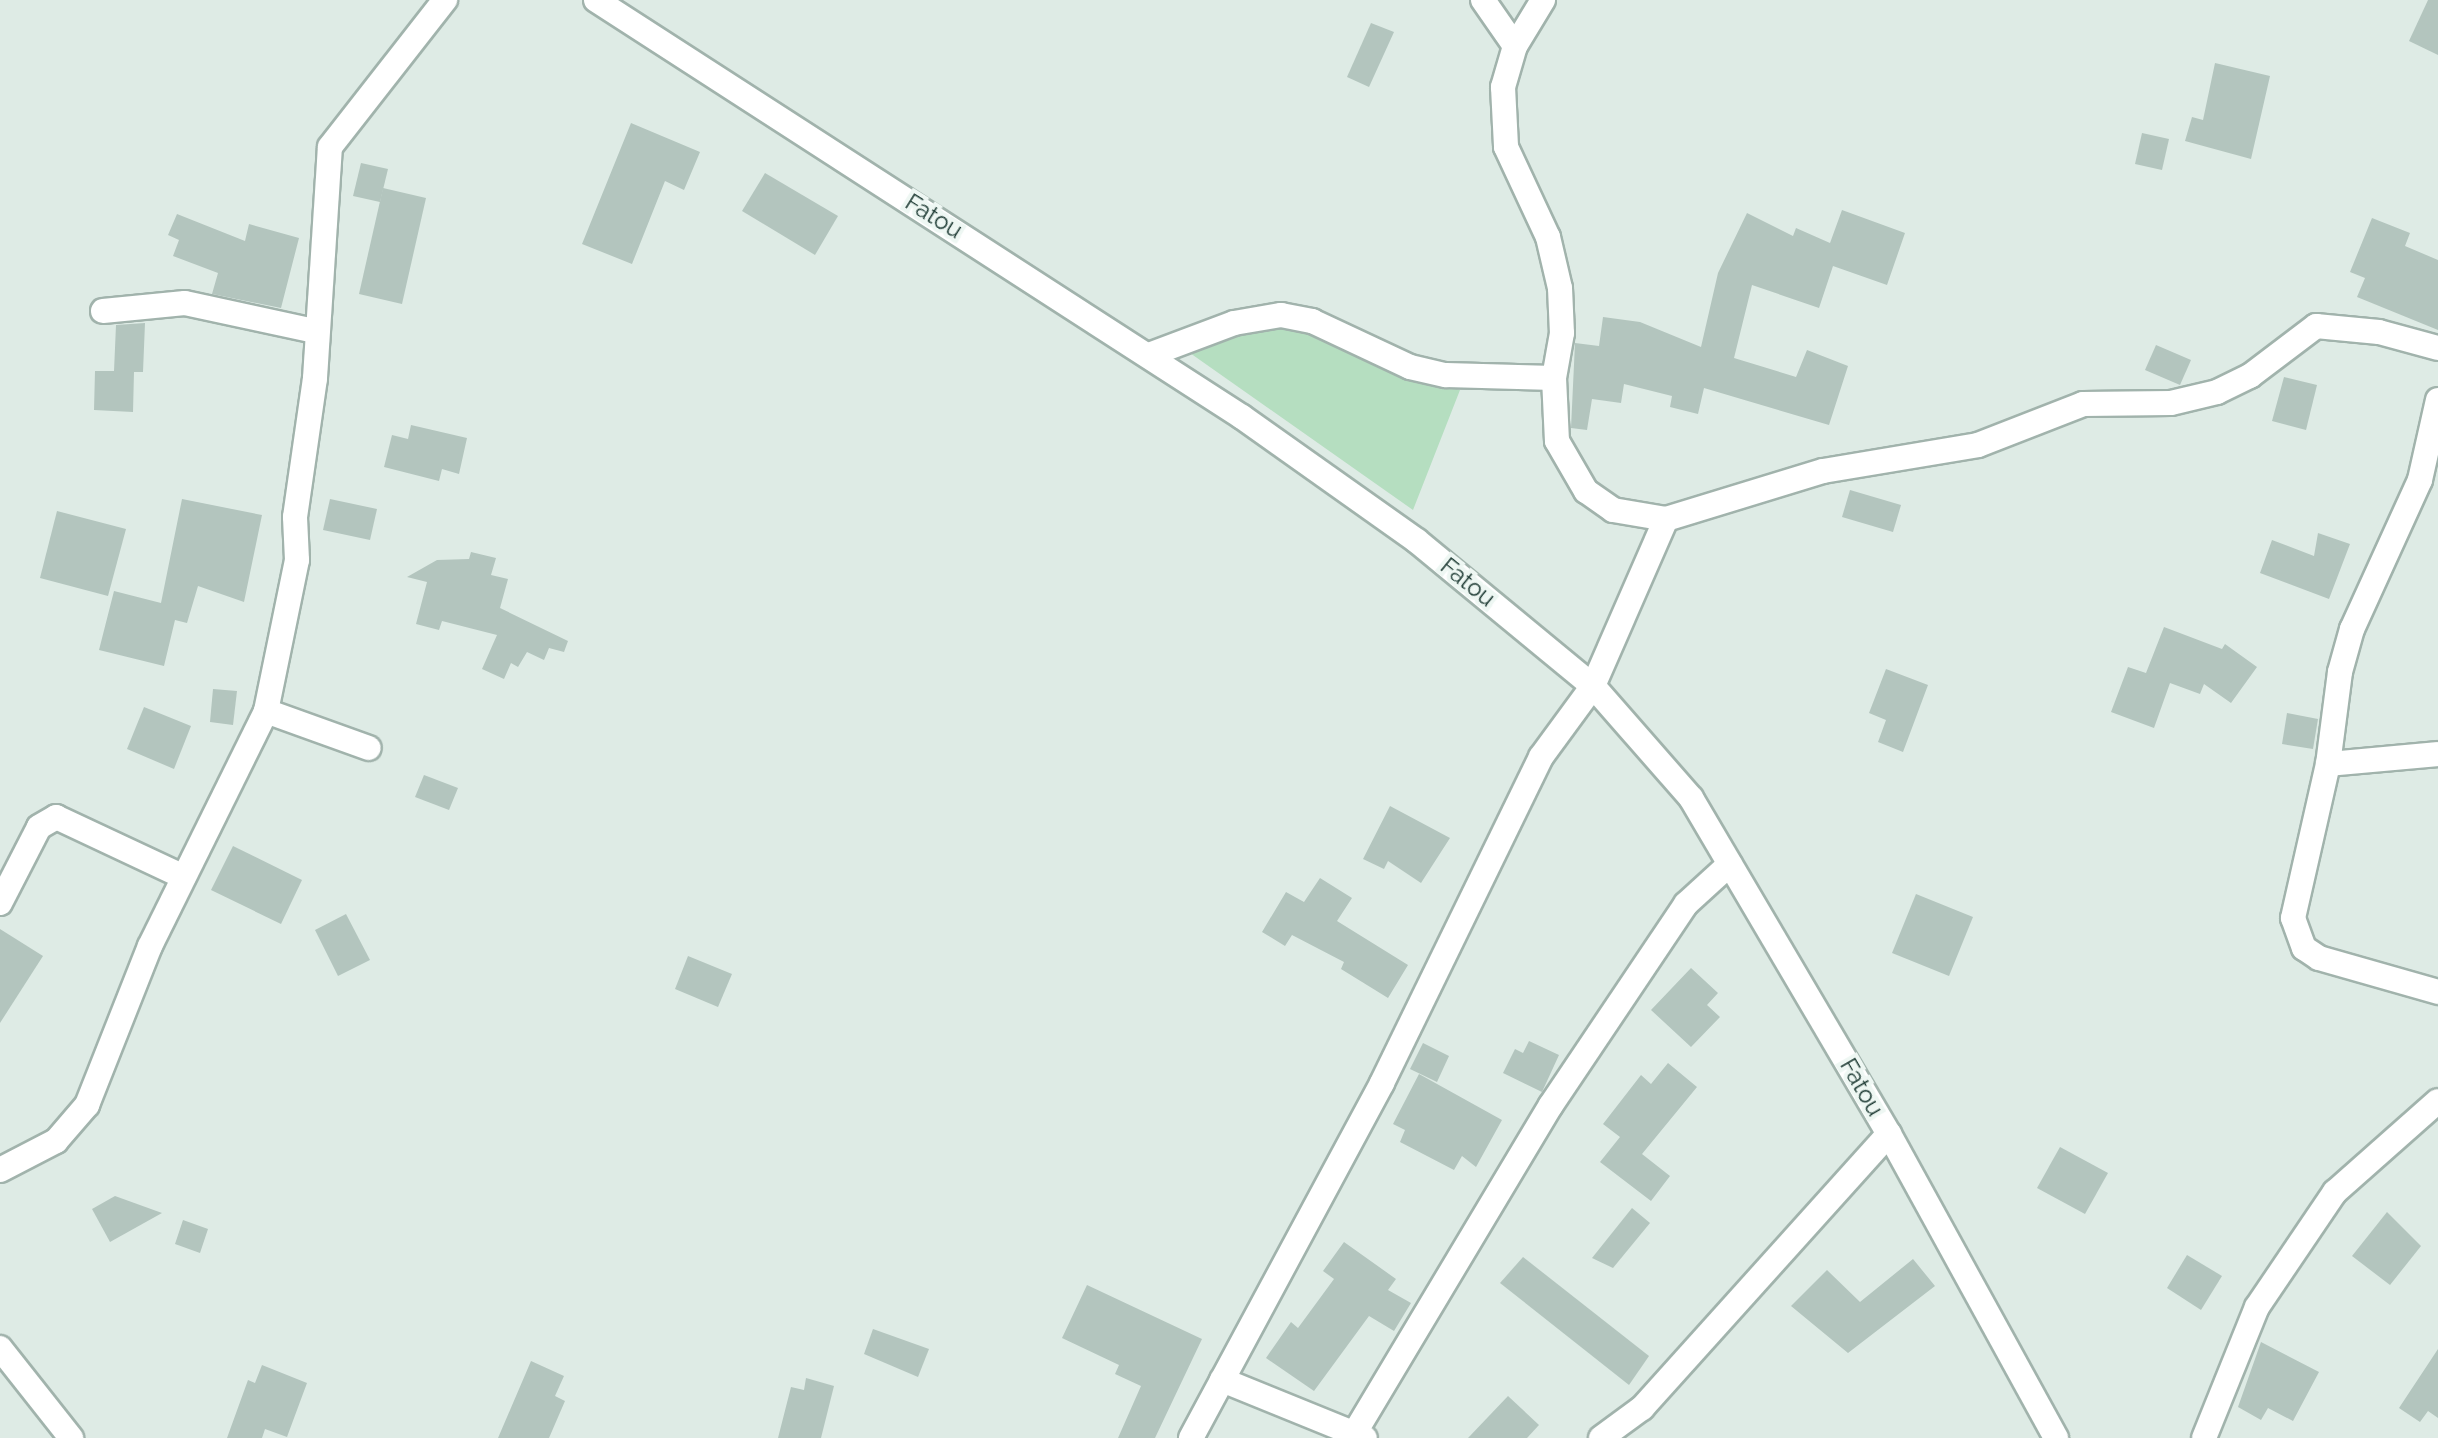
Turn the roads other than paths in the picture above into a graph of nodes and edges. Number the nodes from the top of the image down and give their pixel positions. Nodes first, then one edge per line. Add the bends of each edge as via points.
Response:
1 (445, 0) edge
2 (596, 0) edge
3 (1483, 0) edge
4 (1543, 0) edge
5 (1515, 46) junction
6 (103, 311) dead end
7 (314, 331) junction
8 (2438, 348) edge
9 (1149, 355) junction
10 (1554, 378) junction
11 (2438, 400) edge
12 (1666, 519) junction
13 (1593, 686) junction
14 (266, 711) junction
15 (369, 748) dead end
16 (2438, 754) edge
17 (2328, 764) junction
18 (1730, 864) junction
19 (184, 877) junction
20 (0, 903) edge
21 (2438, 992) edge
22 (2438, 1101) edge
23 (1889, 1134) junction
24 (0, 1170) edge
25 (0, 1348) edge
26 (1222, 1380) junction
27 (1360, 1436) edge
28 (71, 1438) edge
29 (1191, 1438) edge
30 (1601, 1438) edge
31 (2056, 1438) edge
32 (2204, 1438) edge

1 - 7 street via 330,147
2 - 9 street, Fatou
3 - 5 street
4 - 5 street
5 - 10 street via 1503,87 1506,147 1548,237 1560,288 1562,333
6 - 7 street via 185,303
7 - 14 street via 315,378 295,517 297,560
8 - 12 street via 2379,332 2316,326 2250,376 2217,392 2171,403 2083,404 1978,445 1823,471
9 - 10 street via 1234,323 1281,315 1312,321 1422,370
9 - 13 street, Fatou via 1417,541
10 - 12 street via 1557,441 1586,491 1613,510
11 - 17 street via 2420,480 2352,629 2329,728
12 - 13 street
13 - 18 street, Fatou via 1691,798
13 - 26 street via 1541,757 1432,985
14 - 15 street
14 - 19 street
16 - 17 street
17 - 21 street via 2295,932 2319,958
18 - 23 street, Fatou
18 - 27 street via 1686,904 1551,1105
19 - 20 street via 56,817 39,827
19 - 24 street via 87,1105 56,1141
22 - 32 street via 2335,1192 2257,1307
23 - 30 street via 1642,1408
23 - 31 street, Fatou
25 - 28 street
26 - 27 street
26 - 29 street

